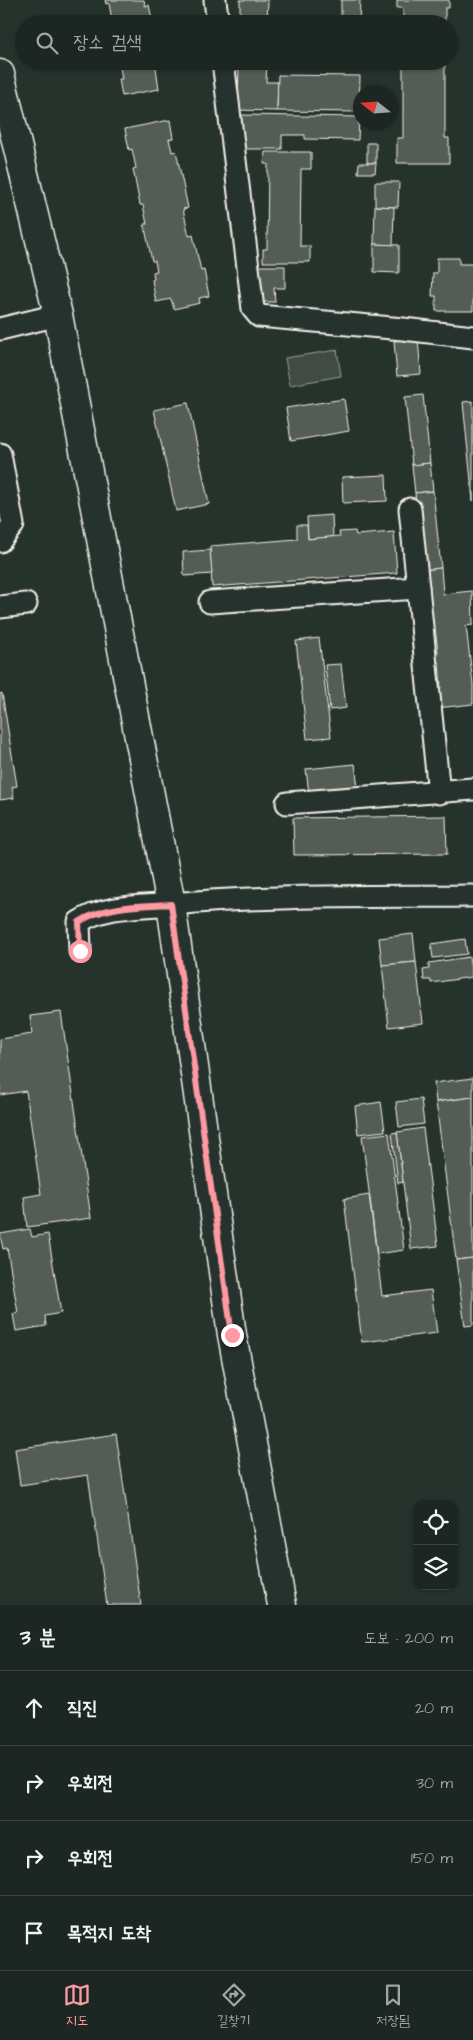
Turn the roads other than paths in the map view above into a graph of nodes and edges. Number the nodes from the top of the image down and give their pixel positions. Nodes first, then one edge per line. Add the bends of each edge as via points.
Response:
1 (215, 0) edge
2 (217, 15) edge
3 (224, 70) edge
4 (0, 74) edge
5 (58, 315) junction
6 (0, 329) edge
7 (473, 337) edge
8 (0, 454) edge
9 (410, 509) dead end
10 (0, 541) edge
11 (418, 588) junction
12 (210, 602) dead end
13 (26, 604) dead end
14 (0, 607) edge
15 (473, 789) edge
16 (439, 793) junction
17 (287, 803) dead end
18 (473, 896) edge
19 (171, 904) junction
20 (80, 951) dead end
21 (282, 1605) edge

1 - 2 street
3 - 7 street via 253,309 259,316
4 - 5 main road
5 - 6 street
5 - 19 main road
8 - 10 street via 13,525
9 - 11 street
11 - 12 street
11 - 16 street
13 - 14 street
15 - 16 street
16 - 17 street
18 - 19 street via 215,899
19 - 20 street via 92,914 79,922
19 - 21 main road via 232,1335

